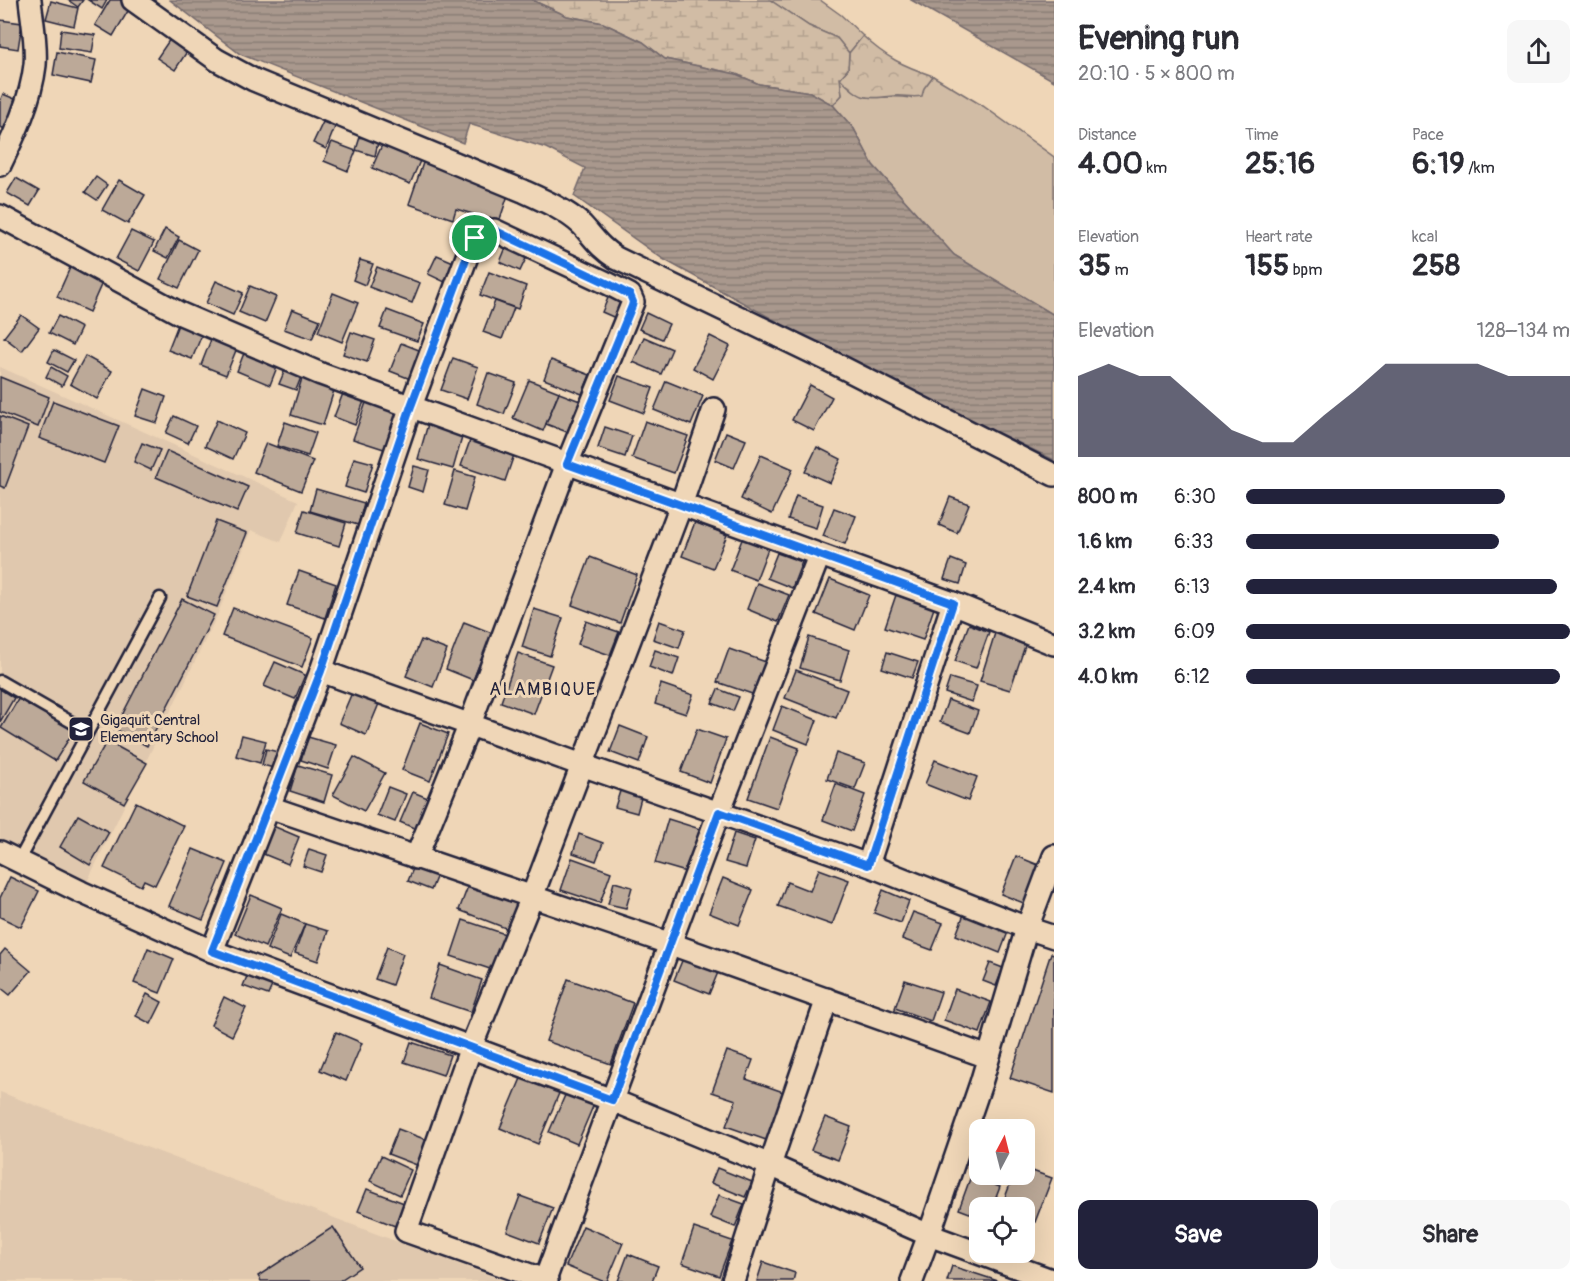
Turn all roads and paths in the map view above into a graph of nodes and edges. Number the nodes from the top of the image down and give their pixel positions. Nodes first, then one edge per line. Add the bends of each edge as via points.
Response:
1 (30, 0) edge
2 (134, 0) edge
3 (0, 165) edge
4 (0, 216) edge
5 (411, 406) junction
6 (714, 409) dead end
7 (567, 464) junction
8 (1054, 475) edge
9 (681, 505) junction
10 (819, 556) junction
11 (160, 598) dead end
12 (953, 603) junction
13 (1054, 644) edge
14 (321, 671) junction
15 (0, 681) edge
16 (470, 724) junction
17 (87, 731) junction
18 (582, 765) junction
19 (269, 807) junction
20 (719, 812) junction
21 (1054, 856) edge
22 (9, 857) edge
23 (416, 858) junction
24 (868, 865) junction
25 (532, 897) junction
26 (1027, 928) junction
27 (1054, 937) edge
28 (671, 944) junction
29 (212, 951) junction
30 (827, 999) junction
31 (471, 1047) junction
32 (988, 1058) junction
33 (612, 1100) junction
34 (770, 1165) junction
35 (929, 1236) junction
36 (546, 1280) edge
37 (733, 1281) edge
38 (912, 1281) edge
39 (1054, 1281) edge

1 - 3 street via 35,63 15,134
2 - 8 street via 217,60 264,84 552,205 581,225 616,258
4 - 5 street via 181,314 321,374
5 - 7 street
5 - 7 street via 472,243 480,233 494,230 609,284 632,299
5 - 14 street
6 - 9 street
7 - 9 street
7 - 16 street
9 - 10 street
9 - 18 street
10 - 12 street
10 - 20 street
11 - 17 lane
12 - 13 street
12 - 24 street
14 - 16 street
14 - 19 street
15 - 17 lane
16 - 18 street
16 - 23 street
17 - 22 lane
18 - 20 street
18 - 25 street
19 - 23 street
19 - 29 street
20 - 24 street
20 - 28 street
21 - 26 street
22 - 29 street
23 - 25 street
24 - 26 street
25 - 28 street
25 - 31 street
26 - 27 street
26 - 32 street
28 - 30 street
28 - 33 street
29 - 31 street
30 - 32 street
30 - 34 street
31 - 33 street
31 - 36 street via 406,1231
32 - 35 street
33 - 34 street
33 - 36 street
34 - 35 street
34 - 37 street
35 - 38 street
35 - 39 street

